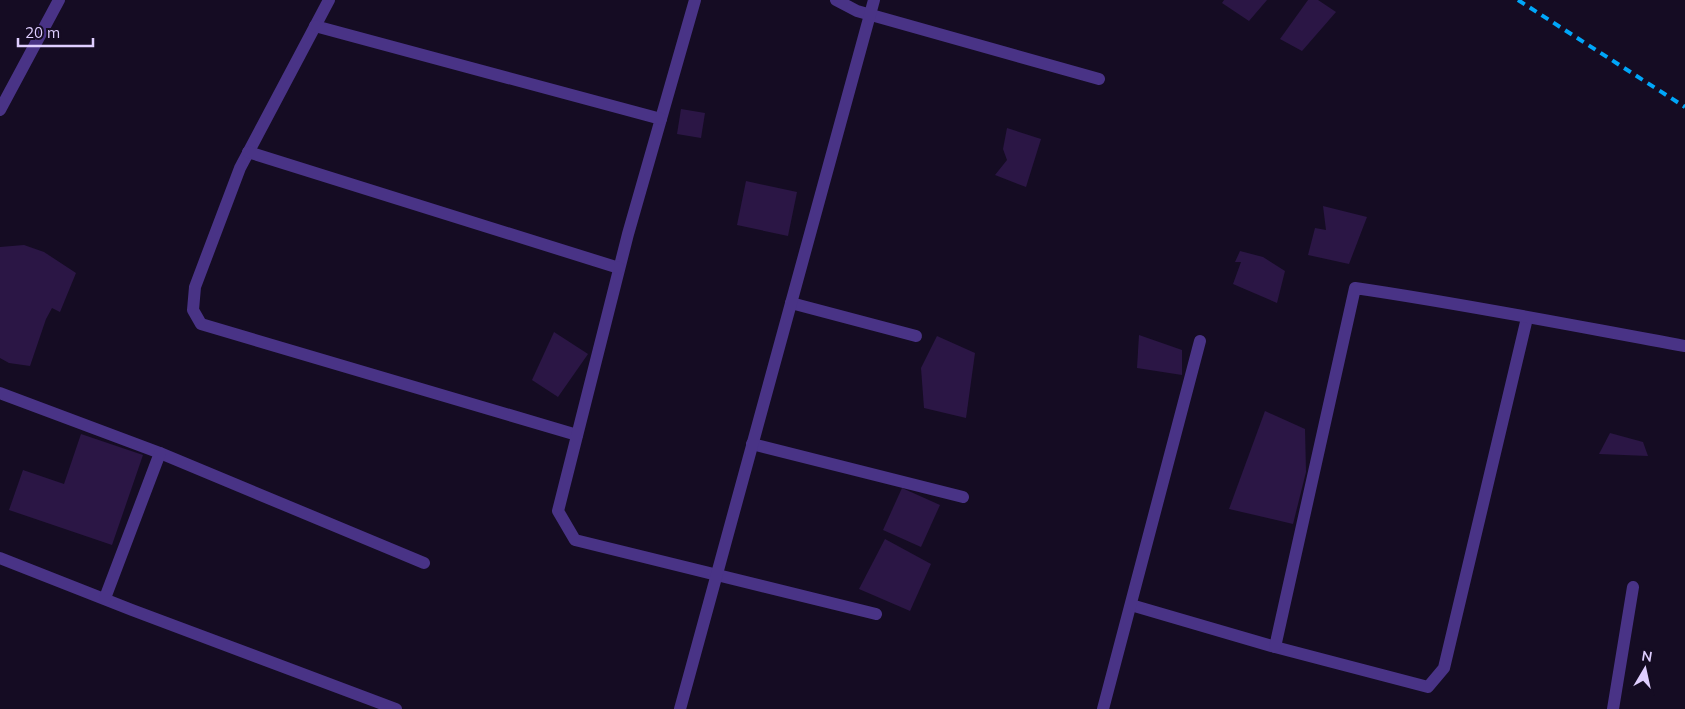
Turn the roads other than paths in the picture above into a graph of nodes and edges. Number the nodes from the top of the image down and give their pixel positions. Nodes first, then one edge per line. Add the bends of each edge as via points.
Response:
1 (59, 0) edge
2 (328, 0) edge
3 (695, 0) edge
4 (836, 0) edge
5 (874, 0) edge
6 (870, 15) junction
7 (315, 26) junction
8 (1100, 79) dead end
9 (0, 110) edge
10 (661, 119) junction
11 (248, 152) junction
12 (620, 268) junction
13 (791, 303) junction
14 (1527, 318) junction
15 (916, 336) dead end
16 (1200, 341) dead end
17 (1685, 346) edge
18 (0, 393) edge
19 (577, 435) junction
20 (752, 444) junction
21 (160, 453) junction
22 (963, 497) dead end
23 (0, 558) edge
24 (424, 563) dead end
25 (716, 575) junction
26 (1633, 587) dead end
27 (105, 598) junction
28 (1131, 605) junction
29 (876, 614) dead end
30 (1275, 647) junction
31 (396, 709) edge
32 (680, 709) edge
33 (1103, 709) edge
34 (1613, 709) edge

1 - 9 street
2 - 7 street
3 - 10 street
4 - 6 street
5 - 6 street
6 - 8 street
6 - 13 street
7 - 10 street
7 - 11 street
10 - 12 street
11 - 12 street
11 - 19 street via 195,287 193,310 201,324
12 - 19 street
13 - 15 street
13 - 20 street
14 - 17 street
14 - 30 street via 1444,668 1428,686
14 - 30 street via 1355,288
16 - 28 street
18 - 21 street
19 - 25 street via 558,511 575,540
20 - 22 street
20 - 25 street
21 - 24 street
21 - 27 street
23 - 27 street
25 - 29 street
25 - 32 street
26 - 34 street
27 - 31 street
28 - 30 street
28 - 33 street

